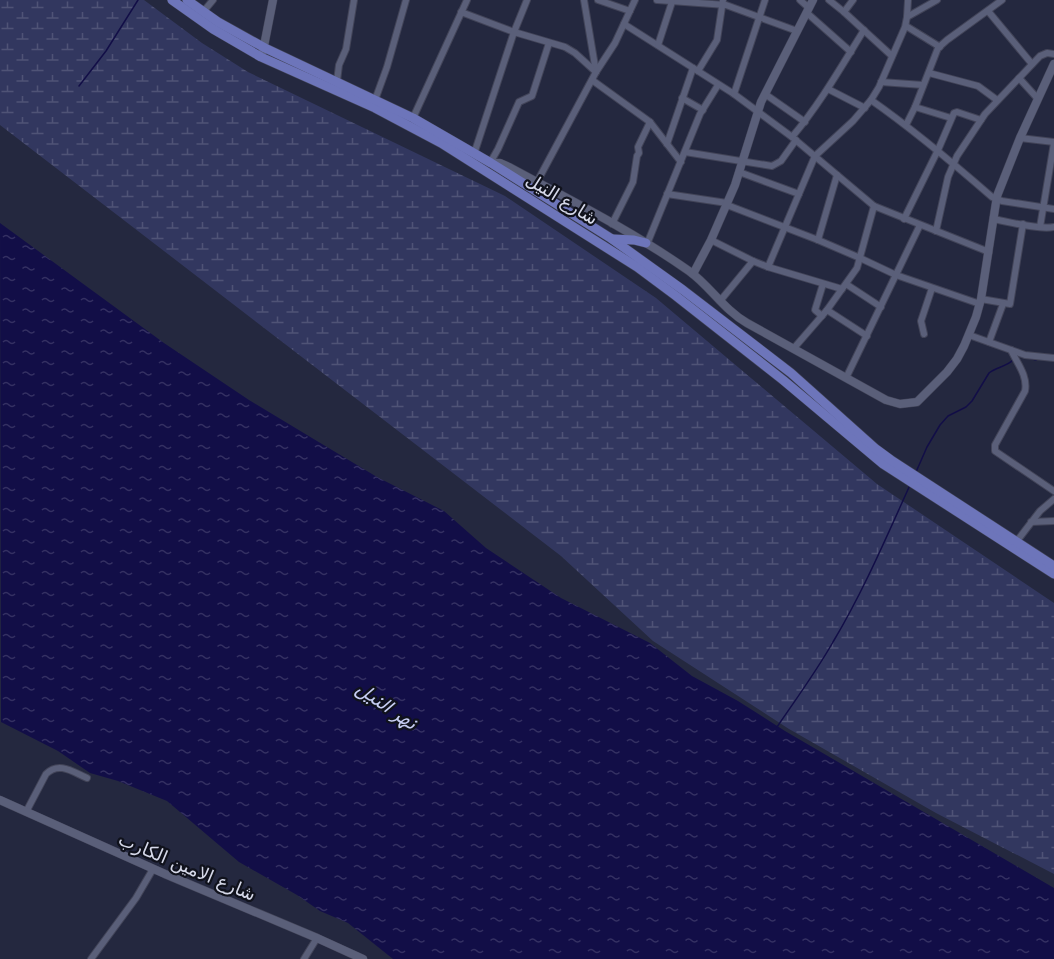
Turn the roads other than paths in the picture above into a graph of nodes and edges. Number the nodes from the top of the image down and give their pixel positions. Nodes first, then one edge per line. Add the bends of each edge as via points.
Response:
1 (172, 0) edge
2 (187, 0) edge
3 (213, 0) edge
4 (273, 0) edge
5 (354, 0) edge
6 (406, 0) edge
7 (467, 0) edge
8 (527, 0) edge
9 (584, 0) edge
10 (598, 0) edge
11 (635, 0) edge
12 (657, 0) edge
13 (765, 0) edge
14 (800, 0) edge
15 (813, 0) edge
16 (829, 0) edge
17 (853, 0) edge
18 (908, 0) edge
19 (937, 0) edge
20 (1002, 0) edge
21 (672, 2) junction
22 (723, 2) edge
23 (988, 10) junction
24 (630, 11) junction
25 (808, 11) junction
26 (203, 12) junction
27 (461, 12) junction
28 (844, 12) junction
29 (760, 17) junction
30 (907, 17) junction
31 (624, 24) junction
32 (906, 26) junction
33 (864, 30) junction
34 (797, 31) junction
35 (514, 32) junction
36 (549, 43) junction
37 (658, 45) junction
38 (940, 46) junction
39 (263, 52) junction
40 (850, 52) junction
41 (1054, 54) edge
42 (892, 56) junction
43 (1032, 64) junction
44 (1054, 64) edge
45 (695, 70) junction
46 (596, 72) junction
47 (928, 73) junction
48 (1019, 78) junction
49 (592, 80) junction
50 (337, 81) junction
51 (881, 82) junction
52 (1050, 83) edge
53 (718, 85) junction
54 (923, 85) junction
55 (828, 90) junction
56 (734, 94) junction
57 (765, 94) junction
58 (682, 98) junction
59 (1038, 99) junction
60 (375, 100) junction
61 (871, 100) junction
62 (997, 100) junction
63 (915, 107) junction
64 (865, 108) junction
65 (702, 110) junction
66 (757, 111) junction
67 (412, 118) junction
68 (951, 118) junction
69 (981, 120) junction
70 (650, 122) junction
71 (805, 122) junction
72 (906, 125) junction
73 (1020, 138) junction
74 (794, 139) junction
75 (1054, 143) edge
76 (667, 144) junction
77 (938, 150) junction
78 (685, 152) junction
79 (474, 154) junction
80 (815, 156) junction
81 (743, 161) junction
82 (681, 162) junction
83 (490, 163) junction
84 (953, 163) junction
85 (739, 172) junction
86 (837, 175) junction
87 (537, 182) junction
88 (667, 194) junction
89 (799, 194) junction
90 (996, 199) junction
91 (727, 204) junction
92 (874, 206) junction
93 (1043, 207) junction
94 (1054, 209) edge
95 (904, 219) junction
96 (993, 219) junction
97 (612, 224) junction
98 (1023, 224) junction
99 (920, 225) junction
100 (785, 227) junction
101 (1040, 227) junction
102 (1054, 227) edge
103 (936, 231) junction
104 (594, 239) junction
105 (612, 239) junction
106 (711, 240) junction
107 (818, 240) junction
108 (646, 244) junction
109 (988, 252) junction
110 (860, 258) junction
111 (753, 261) junction
112 (768, 267) junction
113 (693, 274) junction
114 (896, 275) junction
115 (823, 284) junction
116 (844, 287) junction
117 (932, 288) junction
118 (720, 301) junction
119 (980, 301) junction
120 (1003, 304) junction
121 (881, 307) junction
122 (824, 313) junction
123 (924, 334) dead end
124 (969, 335) junction
125 (867, 336) junction
126 (989, 342) junction
127 (794, 348) junction
128 (1011, 350) junction
129 (1054, 358) edge
130 (846, 378) junction
131 (903, 473) junction
132 (922, 485) junction
133 (1054, 491) edge
134 (1054, 499) edge
135 (1054, 521) edge
136 (1031, 522) junction
137 (1017, 541) junction
138 (1054, 566) edge
139 (1054, 574) edge
140 (87, 778) dead end
141 (0, 800) edge
142 (26, 812) junction
143 (153, 869) junction
144 (317, 938) junction
145 (91, 959) edge
146 (304, 959) edge
147 (363, 959) edge

1 - 39 main road, شارع النيل via 213,29
2 - 26 main road, شارع النيل
3 - 26 street
4 - 39 street
5 - 50 street
6 - 60 street
7 - 27 street
8 - 35 street
9 - 46 street
10 - 24 street
11 - 24 street
12 - 21 street
13 - 29 street
14 - 25 street
15 - 25 street
16 - 28 street
17 - 28 street
18 - 30 street
19 - 30 street
20 - 23 street
21 - 22 street
21 - 37 street
22 - 29 street
22 - 45 street via 717,40
23 - 38 street
23 - 43 street
24 - 31 street
25 - 34 street
25 - 40 street
26 - 39 main road, شارع النيل
27 - 35 street
27 - 67 street
28 - 33 street
29 - 34 street
29 - 56 street
30 - 32 street
31 - 37 street
31 - 46 street
32 - 38 street
32 - 42 street
33 - 40 street
33 - 42 street
34 - 57 street
35 - 36 street
35 - 79 street
36 - 46 street via 569,50
36 - 83 street via 532,96 519,102
37 - 45 street
38 - 47 street
39 - 50 main road, شارع النيل
39 - 104 main road, شارع النيل via 441,143
40 - 55 street
41 - 43 street via 1042,55
42 - 51 street
43 - 48 street
44 - 52 street
45 - 53 street
45 - 58 street
46 - 49 street
47 - 54 street
47 - 62 street via 978,86
48 - 59 street
48 - 62 street
49 - 70 street
49 - 87 street
50 - 60 main road, شارع النيل
51 - 54 street
51 - 61 street
52 - 59 street
53 - 56 street
53 - 65 street
54 - 63 street
55 - 64 street
55 - 71 street
56 - 66 street
57 - 66 street
57 - 71 street
58 - 65 street
58 - 76 street
59 - 73 street
60 - 67 main road, شارع النيل
61 - 64 street
61 - 72 street
62 - 69 street
63 - 68 street
63 - 72 street
64 - 80 street
65 - 78 street
66 - 74 street
66 - 81 street
67 - 79 main road, شارع النيل
68 - 69 street via 957,112
68 - 77 street
69 - 84 street
70 - 76 street
70 - 97 street via 639,147 633,182
71 - 74 street
72 - 77 street
73 - 75 street
73 - 90 street
74 - 80 street
74 - 81 street via 776,164
75 - 93 street
76 - 82 street
77 - 84 street
77 - 95 street
78 - 81 street
78 - 82 street
79 - 83 main road, شارع النيل
80 - 86 street
80 - 89 street
81 - 85 street
82 - 88 street
83 - 87 street via 504,164
83 - 105 main road, شارع النيل
84 - 90 street
84 - 103 street
85 - 89 street
85 - 91 street
86 - 92 street
86 - 107 street
87 - 97 street
88 - 91 street
88 - 108 street
89 - 100 street
90 - 93 street
90 - 96 street
91 - 100 street
91 - 106 street
92 - 95 street
92 - 110 street
93 - 94 street
93 - 101 street
95 - 99 street
96 - 98 street
96 - 109 street
97 - 108 street
98 - 101 street
98 - 120 street via 1010,304
99 - 103 street
99 - 114 street
100 - 107 street
100 - 112 street
101 - 102 street
103 - 109 street
104 - 105 main road
104 - 131 main road, شارع النيل via 676,296 871,455
105 - 108 main road
105 - 131 main road, شارع النيل via 790,373
106 - 111 street
106 - 113 street
107 - 110 street
108 - 113 street
109 - 119 street
110 - 114 street
110 - 116 street
111 - 112 street
111 - 118 street
112 - 115 street
113 - 118 street
114 - 117 street
114 - 121 street
115 - 116 street
115 - 122 street via 814,309
116 - 121 street
116 - 122 street
117 - 119 street
117 - 123 street via 921,321
118 - 127 street via 737,317
119 - 120 street
119 - 124 street
120 - 126 street
121 - 125 street
122 - 125 street
122 - 127 street
124 - 126 street
124 - 130 street via 953,364 914,403 894,403
125 - 130 street
126 - 128 street
127 - 130 street
128 - 129 street
128 - 133 street via 1026,385 995,451
131 - 132 main road
132 - 137 main road
132 - 139 main road
134 - 136 street
135 - 136 street
136 - 137 street
137 - 138 main road
140 - 142 street via 62,768 50,770
141 - 142 street, شارع الامين الكارب
142 - 143 street, شارع الامين الكارب
143 - 144 street, شارع الامين الكارب
143 - 145 street
144 - 146 street
144 - 147 street, شارع الامين الكارب

